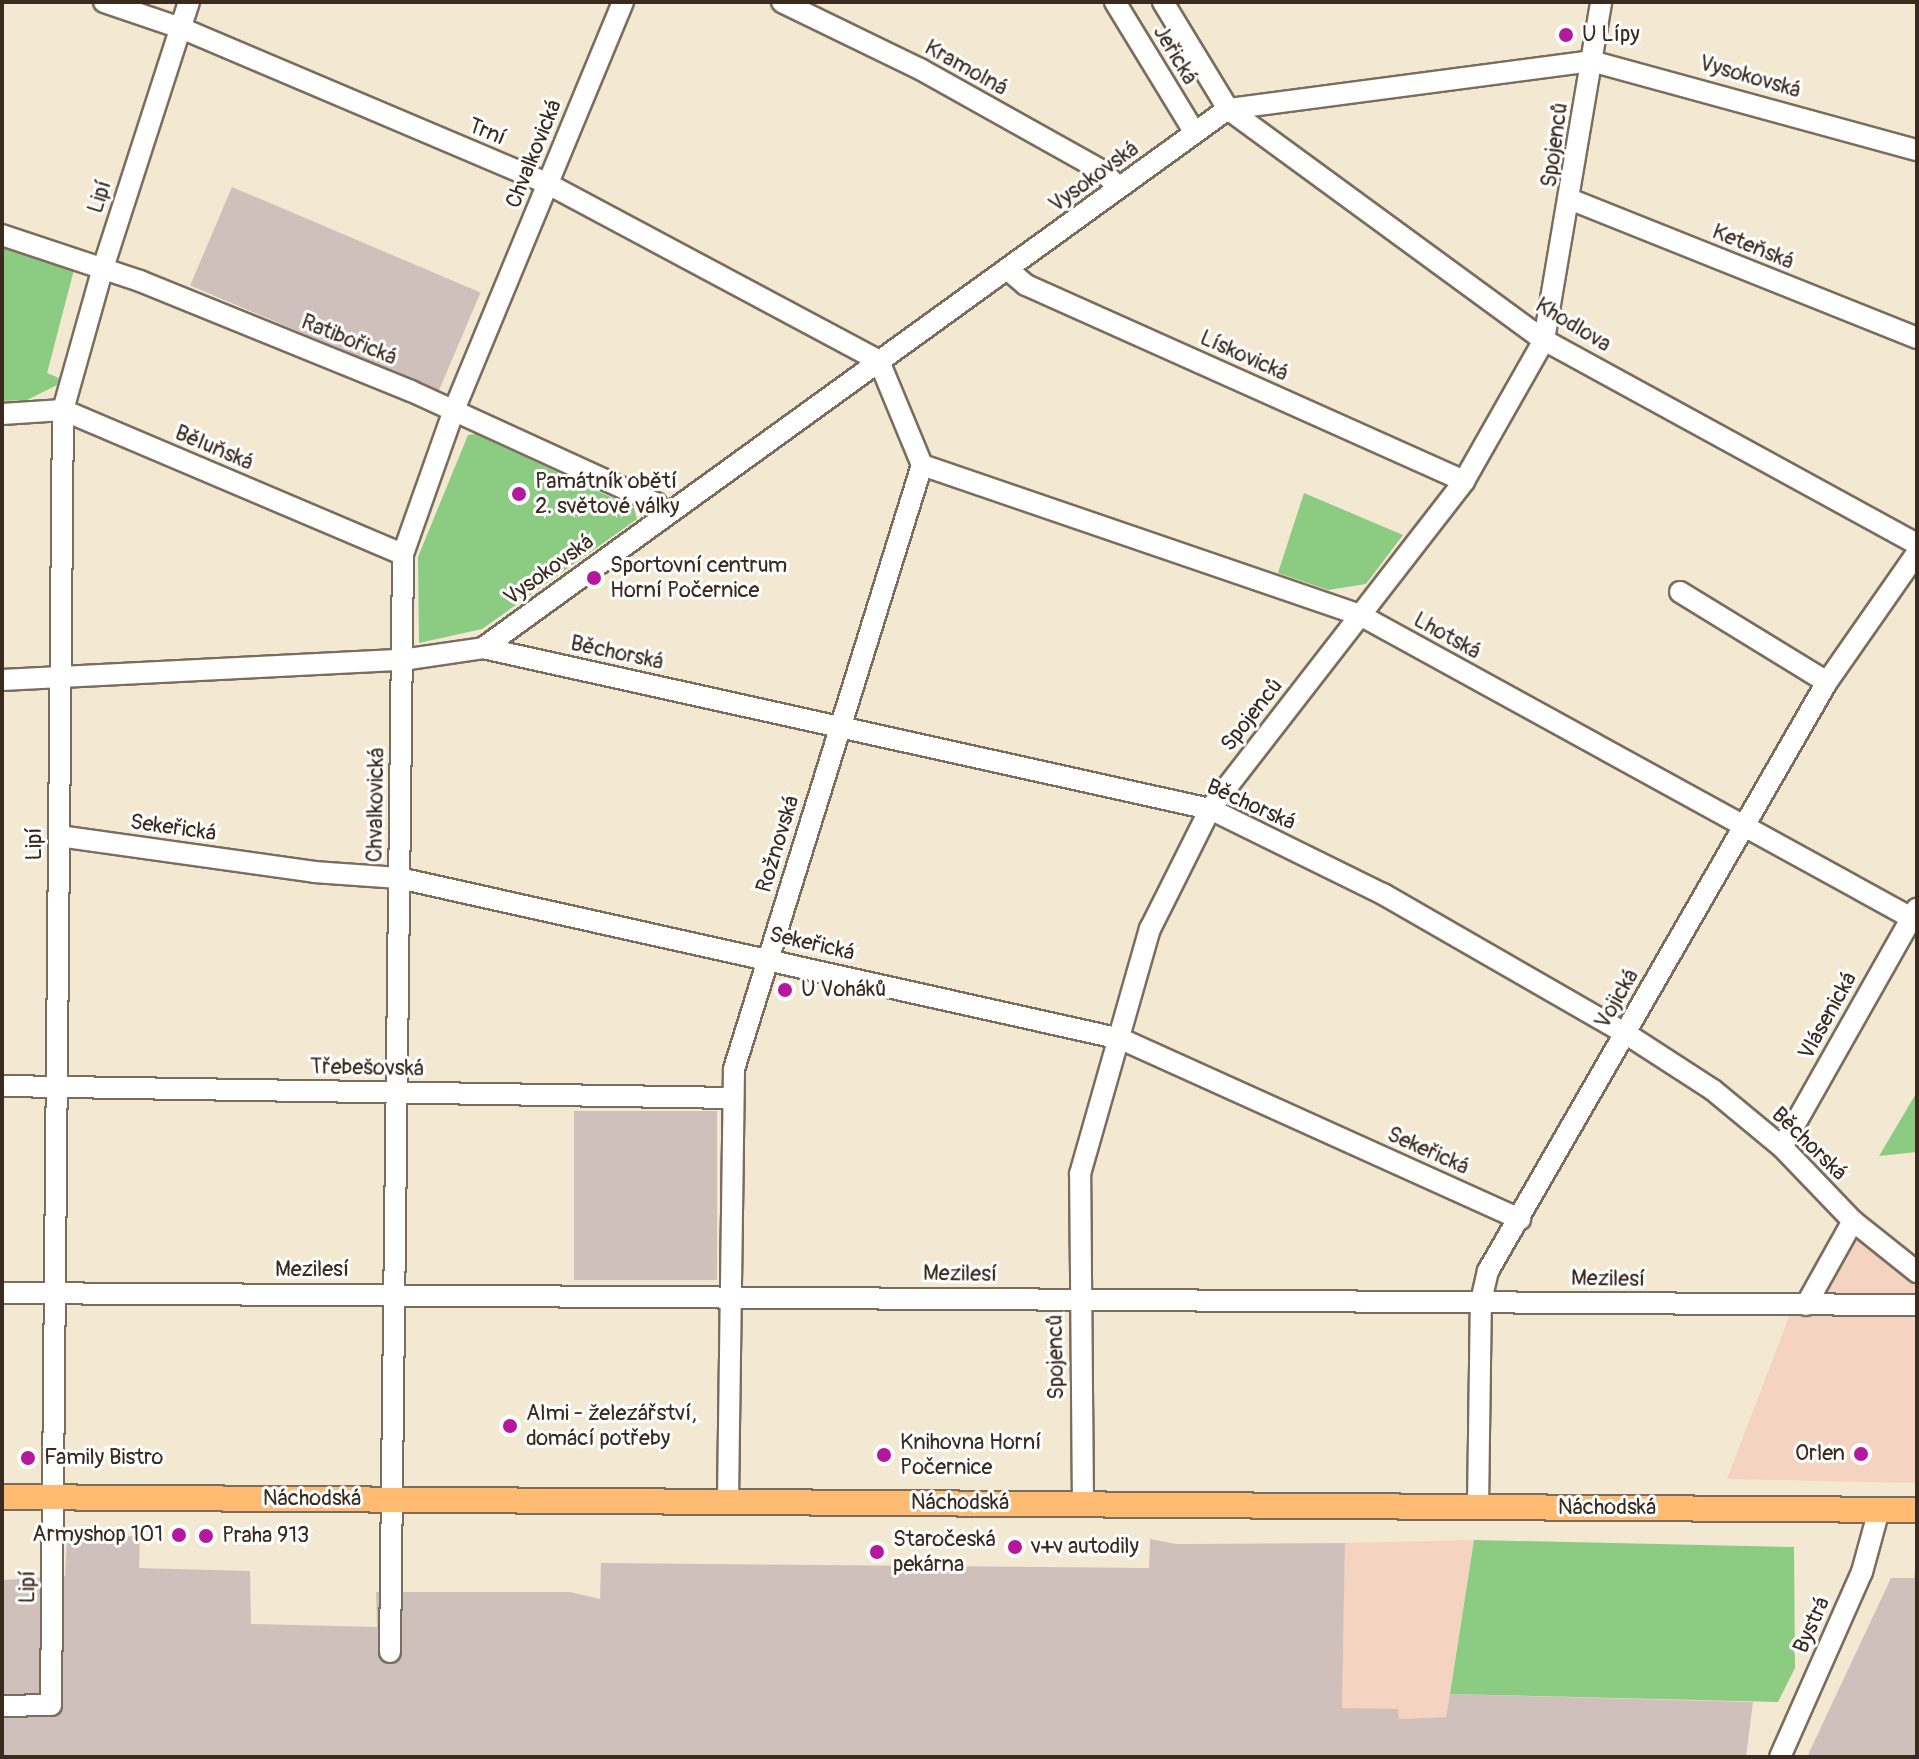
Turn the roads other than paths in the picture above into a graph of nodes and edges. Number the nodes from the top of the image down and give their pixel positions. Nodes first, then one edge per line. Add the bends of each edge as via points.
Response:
1 (104, 2) edge
2 (189, 2) edge
3 (623, 2) edge
4 (782, 2) edge
5 (1115, 2) edge
6 (1163, 2) edge
7 (1601, 2) edge
8 (181, 28) junction
9 (1591, 61) junction
10 (1228, 109) junction
11 (1195, 133) junction
12 (1917, 150) edge
13 (548, 184) junction
14 (1119, 188) junction
15 (1572, 200) junction
16 (2, 235) edge
17 (103, 268) junction
18 (1007, 269) junction
19 (1917, 338) edge
20 (1544, 340) junction
21 (879, 361) junction
22 (63, 410) junction
23 (454, 410) junction
24 (2, 414) edge
25 (922, 465) junction
26 (1464, 481) junction
27 (664, 516) junction
28 (1917, 544) edge
29 (1917, 553) edge
30 (403, 554) junction
31 (1680, 592) dead end
32 (1360, 615) junction
33 (483, 648) junction
34 (402, 660) junction
35 (61, 677) junction
36 (2, 680) edge
37 (1827, 682) junction
38 (839, 727) junction
39 (1210, 809) junction
40 (1743, 826) junction
41 (59, 836) junction
42 (399, 878) junction
43 (1915, 915) edge
44 (768, 959) junction
45 (1625, 1033) junction
46 (1121, 1039) junction
47 (2, 1086) edge
48 (57, 1087) junction
49 (396, 1092) junction
50 (731, 1098) junction
51 (1782, 1147) junction
52 (1520, 1219) junction
53 (1853, 1221) junction
54 (1917, 1272) edge
55 (2, 1293) edge
56 (55, 1293) junction
57 (393, 1294) junction
58 (731, 1295) junction
59 (1080, 1299) junction
60 (1481, 1301) junction
61 (1806, 1305) junction
62 (1917, 1305) edge
63 (2, 1497) edge
64 (53, 1497) junction
65 (391, 1500) junction
66 (728, 1502) junction
67 (1083, 1504) junction
68 (1478, 1507) junction
69 (1879, 1510) junction
70 (1917, 1510) edge
71 (390, 1652) dead end
72 (2, 1706) edge
73 (1780, 1757) edge

1 - 8 street, Trní
2 - 8 street, Lipí
3 - 13 street, Chvalkovická
4 - 14 street, Kramolná via 920,69 1101,170
5 - 11 street, Jeřická
6 - 10 street, Jeřická
7 - 9 street, Spojenců
8 - 13 street, Trní
8 - 17 street, Lipí
9 - 10 street, Vysokovská
9 - 12 street, Vysokovská
9 - 15 street, Spojenců
10 - 11 street, Vysokovská
10 - 20 street, Khodlova
11 - 14 street, Vysokovská
13 - 21 street, Trní
13 - 23 street, Chvalkovická
14 - 18 street, Vysokovská
15 - 19 street, Keteňská
15 - 20 street, Spojenců
16 - 17 street, Ratibořická
17 - 22 street, Lipí
17 - 23 street, Ratibořická
18 - 21 street, Vysokovská
18 - 26 street, Lískovická via 1026,285
20 - 26 street, Spojenců
20 - 28 street, Khodlova
21 - 25 street
21 - 27 street, Vysokovská
22 - 24 street, Běluňská
22 - 30 street, Běluňská
22 - 35 street, Lipí
23 - 27 street, Ratibořická via 656,503
23 - 30 street, Chvalkovická
25 - 32 street, Lhotská
25 - 38 street, Rožnovská
26 - 32 street, Spojenců
27 - 33 street, Vysokovská
29 - 37 street, Vojická
30 - 34 street, Chvalkovická
31 - 37 street
32 - 39 street, Spojenců
32 - 40 street, Lhotská
33 - 34 street, Vysokovská
33 - 38 street, Běchorská
34 - 35 street
34 - 42 street, Chvalkovická
35 - 36 street
35 - 41 street, Lipí
37 - 40 street, Vojická
38 - 39 street, Běchorská
38 - 44 street, Rožnovská
39 - 45 street, Běchorská via 1383,894
39 - 46 street, Spojenců via 1150,929
40 - 43 street, Lhotská
40 - 45 street, Vojická
41 - 42 street, Sekeřická via 314,872
41 - 48 street, Lipí
42 - 44 street, Sekeřická
42 - 49 street, Chvalkovická
43 - 51 street, Vlásenická
44 - 46 street, Sekeřická
44 - 50 street, Rožnovská via 734,1069
45 - 51 street, Běchorská via 1713,1090
45 - 52 street, Vojická
46 - 52 street, Sekeřická
46 - 59 street, Spojenců via 1080,1174
47 - 48 street, Třebešovská
48 - 49 street, Třebešovská
48 - 56 street, Lipí
49 - 50 street, Třebešovská
49 - 57 street, Chvalkovická
50 - 58 street, Rožnovská
51 - 53 street, Běchorská
52 - 60 street, Vojická via 1488,1271
53 - 54 street, Běchorská
53 - 61 street
55 - 56 street, Mezilesí
56 - 57 street, Mezilesí
56 - 64 street, Lipí
57 - 58 street, Mezilesí
57 - 65 street, Chvalkovická
58 - 59 street, Mezilesí
58 - 66 street, Rožnovská
59 - 60 street, Mezilesí
59 - 67 street, Spojenců
60 - 61 street, Mezilesí
60 - 68 street, Vojická
61 - 62 street, Mezilesí
63 - 64 main road, Náchodská
64 - 65 main road, Náchodská
64 - 72 street, Lipí via 51,1705
65 - 66 main road, Náchodská
65 - 71 street, Chvalkovická
66 - 67 main road, Náchodská
67 - 68 main road, Náchodská
68 - 69 main road, Náchodská
69 - 70 main road, Náchodská
69 - 73 street, Bystrá via 1862,1572

